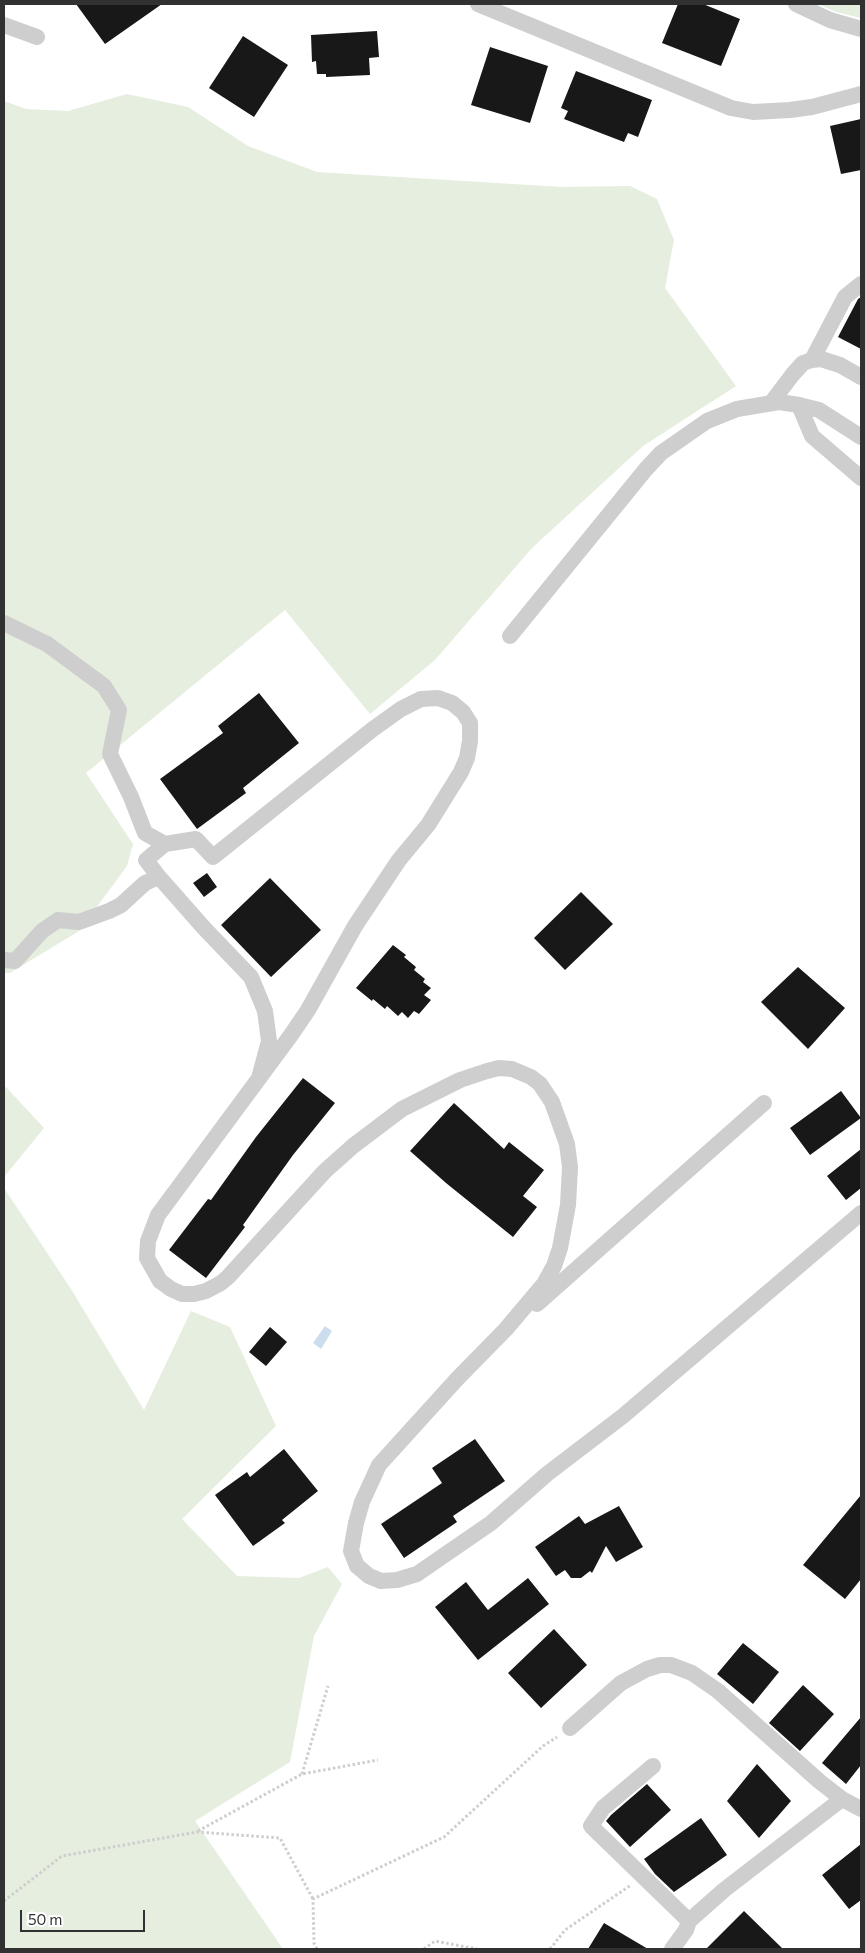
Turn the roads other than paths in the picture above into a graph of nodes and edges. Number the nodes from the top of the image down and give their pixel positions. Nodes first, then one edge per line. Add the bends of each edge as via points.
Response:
1 (478, 4) edge
2 (796, 4) edge
3 (4, 25) edge
4 (861, 29) edge
5 (37, 36) dead end
6 (861, 94) edge
7 (861, 284) edge
8 (812, 360) junction
9 (861, 377) edge
10 (772, 403) junction
11 (799, 405) junction
12 (861, 437) edge
13 (861, 478) edge
14 (4, 623) edge
15 (510, 636) dead end
16 (165, 844) junction
17 (159, 877) junction
18 (4, 960) edge
19 (259, 1078) junction
20 (764, 1103) dead end
21 (861, 1214) edge
22 (506, 1329) junction
23 (570, 1728) road end
24 (652, 1766) dead end
25 (842, 1799) junction
26 (861, 1809) edge
27 (689, 1921) junction
28 (672, 1949) edge

1 - 6 street via 731,108 753,112 790,110
2 - 4 street via 830,20
3 - 5 street
7 - 8 street via 845,297
8 - 9 street via 831,362
8 - 10 street via 803,363
10 - 11 street
10 - 15 street via 737,409 707,421 661,453
11 - 12 street via 819,410
11 - 13 street via 812,436
14 - 16 street via 47,644 104,686 119,710 110,754 145,833
16 - 17 street via 146,860
16 - 19 street via 196,839 213,856 373,729 421,699 438,698 452,703 470,724 467,758 461,772 428,825 376,893 308,1010
17 - 18 street via 145,883 122,905 109,911 79,922 58,920 42,930 15,962
17 - 19 street via 251,977 265,1011 269,1041
19 - 22 street via 158,1214 148,1240 147,1258 160,1281 182,1294 194,1294 221,1283 325,1170 380,1124 402,1109 460,1080 499,1068 512,1069 540,1084 552,1102 567,1144 570,1167 568,1205 554,1266 544,1284
20 - 22 street
21 - 22 street via 491,1523 417,1574 387,1581 369,1576 357,1566 352,1545 362,1502 379,1465 456,1378
23 - 25 street via 621,1682 647,1669 671,1665 692,1673 718,1691
24 - 27 street via 603,1808 591,1826
25 - 26 street
25 - 27 street
27 - 28 street

